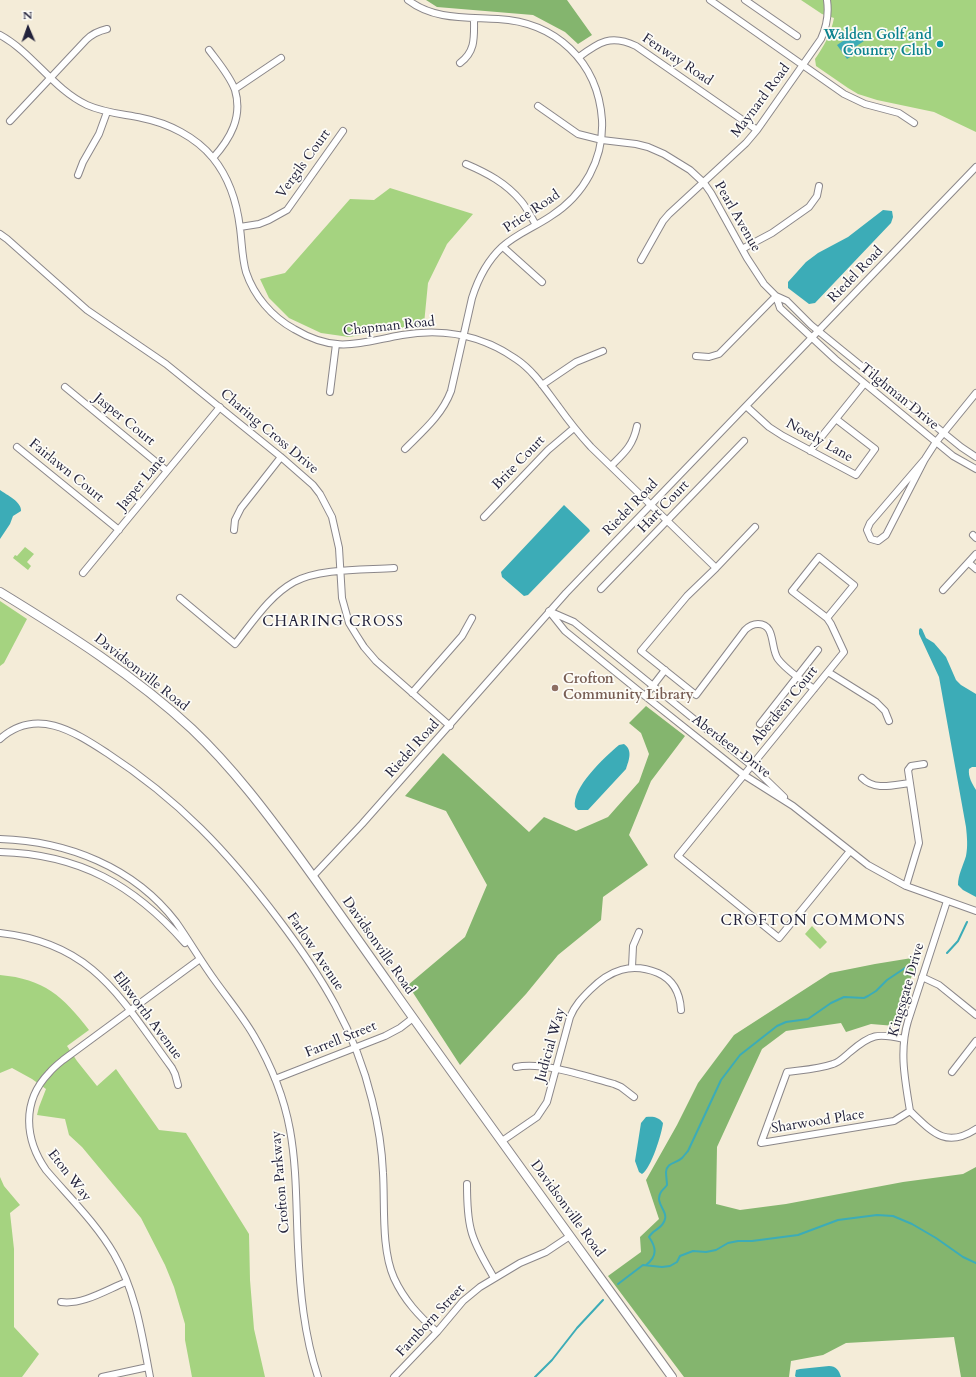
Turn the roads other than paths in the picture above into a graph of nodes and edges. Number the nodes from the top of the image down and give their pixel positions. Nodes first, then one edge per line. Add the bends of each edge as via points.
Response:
1 (408, 0) edge
2 (710, 0) edge
3 (745, 0) edge
4 (827, 0) edge
5 (474, 18) junction
6 (107, 29) dead end
7 (0, 35) edge
8 (797, 36) dead end
9 (209, 50) dead end
10 (579, 57) junction
11 (281, 58) dead end
12 (460, 63) dead end
13 (803, 65) junction
14 (51, 77) junction
15 (235, 89) junction
16 (538, 106) dead end
17 (107, 112) junction
18 (10, 121) dead end
19 (914, 123) dead end
20 (757, 130) junction
21 (343, 131) dead end
22 (602, 140) junction
23 (213, 158) junction
24 (466, 164) dead end
25 (976, 167) edge
26 (78, 175) dead end
27 (704, 183) junction
28 (819, 186) dead end
29 (536, 225) junction
30 (240, 227) junction
31 (0, 234) edge
32 (503, 246) junction
33 (742, 249) junction
34 (641, 260) dead end
35 (542, 282) dead end
36 (776, 296) junction
37 (819, 330) junction
38 (463, 335) junction
39 (812, 338) junction
40 (336, 344) junction
41 (603, 351) dead end
42 (696, 356) dead end
43 (864, 384) junction
44 (542, 385) junction
45 (65, 387) dead end
46 (330, 392) dead end
47 (976, 393) edge
48 (746, 406) junction
49 (220, 407) junction
50 (836, 419) junction
51 (637, 426) dead end
52 (574, 428) junction
53 (944, 433) junction
54 (744, 441) dead end
55 (936, 442) junction
56 (17, 446) dead end
57 (405, 449) dead end
58 (810, 451) junction
59 (281, 457) junction
60 (976, 457) edge
61 (925, 459) junction
62 (611, 466) junction
63 (976, 469) edge
64 (167, 471) junction
65 (651, 506) junction
66 (484, 517) dead end
67 (667, 521) junction
68 (755, 527) dead end
69 (119, 530) junction
70 (234, 530) dead end
71 (976, 554) edge
72 (969, 563) junction
73 (394, 568) dead end
74 (716, 568) junction
75 (976, 569) edge
76 (340, 572) junction
77 (83, 573) dead end
78 (601, 589) dead end
79 (943, 590) dead end
80 (0, 592) edge
81 (180, 598) dead end
82 (549, 611) junction
83 (472, 618) dead end
84 (826, 618) junction
85 (818, 650) dead end
86 (665, 670) junction
87 (828, 672) junction
88 (797, 676) junction
89 (653, 686) junction
90 (814, 689) junction
91 (412, 693) junction
92 (645, 696) junction
93 (889, 721) dead end
94 (760, 724) dead end
95 (450, 726) junction
96 (0, 739) edge
97 (924, 764) dead end
98 (752, 766) junction
99 (744, 775) junction
100 (862, 778) dead end
101 (910, 783) junction
102 (793, 806) junction
103 (0, 839) edge
104 (850, 851) junction
105 (0, 852) edge
106 (313, 876) junction
107 (906, 886) junction
108 (947, 901) junction
109 (976, 911) edge
110 (639, 932) dead end
111 (0, 933) edge
112 (200, 959) junction
113 (632, 967) junction
114 (922, 977) junction
115 (681, 1010) dead end
116 (130, 1011) junction
117 (976, 1015) edge
118 (413, 1018) junction
119 (904, 1039) junction
120 (976, 1041) edge
121 (356, 1047) junction
122 (516, 1067) dead end
123 (556, 1069) junction
124 (952, 1072) dead end
125 (275, 1079) junction
126 (178, 1085) dead end
127 (634, 1097) dead end
128 (910, 1111) junction
129 (976, 1129) edge
130 (502, 1142) junction
131 (467, 1184) dead end
132 (570, 1236) junction
133 (494, 1278) junction
134 (126, 1282) junction
135 (61, 1302) dead end
136 (437, 1332) junction
137 (148, 1367) junction
138 (102, 1377) edge
139 (150, 1377) edge
140 (318, 1377) edge
141 (394, 1377) edge
142 (672, 1377) edge

1 - 5 street, Price Road via 425,10 441,15
2 - 13 street
3 - 8 street
4 - 13 street, Maynard Road via 825,29
5 - 10 street, Price Road via 503,19 533,25 550,33
5 - 12 street via 471,51
6 - 14 street via 92,35
7 - 14 street, Chapman Road via 19,48
9 - 15 street
10 - 20 street, Fenway Road via 601,42 628,42
10 - 22 street, Price Road via 594,82 601,110
11 - 15 street
13 - 19 street via 844,94 870,106 899,113
13 - 20 street, Maynard Road
14 - 17 street, Chapman Road via 85,104
14 - 18 street
15 - 23 street via 235,124 230,137
16 - 22 street, Pearl Avenue via 578,134
17 - 23 street, Chapman Road via 143,118 172,128 191,138
17 - 26 street
20 - 27 street, Maynard Road
21 - 30 street, Vergils Court via 287,210 259,224
22 - 27 street, Pearl Avenue via 636,144 664,154 690,170
22 - 29 street, Price Road via 589,178 577,194 564,207
23 - 30 street, Chapman Road via 234,194
24 - 29 street via 493,177 512,191
25 - 37 street, Riedel Road
27 - 33 street, Pearl Avenue
27 - 34 street, Maynard Road via 663,221
28 - 33 street via 817,196 809,207 772,233
29 - 32 street, Price Road
30 - 40 street, Chapman Road via 246,271 261,300 282,321 305,336
31 - 49 street, Charing Cross Drive via 87,310 166,364
32 - 35 street
32 - 38 street, Price Road via 486,266 476,286
33 - 36 street, Pearl Avenue via 764,284
36 - 37 street, Pearl Avenue via 787,301
36 - 39 street, Pearl Avenue via 780,308
36 - 42 street via 719,354 709,357
37 - 39 street, Riedel Road
37 - 53 street, Tilghman Drive
38 - 40 street, Chapman Road via 422,332 355,344
38 - 44 street, Chapman Road via 486,342 515,358 529,369
38 - 57 street, Price Road via 447,402 439,414
39 - 43 street, Tilghman Drive
39 - 48 street, Riedel Road
40 - 46 street
41 - 44 street via 576,362
43 - 50 street
43 - 55 street, Tilghman Drive
44 - 52 street, Chapman Road
45 - 64 street, Jasper Court
47 - 53 street
48 - 58 street, Notely Lane via 769,427
48 - 65 street, Riedel Road
49 - 59 street, Charing Cross Drive
49 - 64 street, Jasper Lane
50 - 58 street
50 - 58 street, Notely Lane via 875,449 856,475
51 - 62 street via 633,442
52 - 62 street, Chapman Road
52 - 66 street, Brite Court via 548,450
53 - 55 street
53 - 60 street, Tilghman Drive
54 - 67 street, Hart Court
55 - 61 street
55 - 63 street, Tilghman Drive via 953,456
56 - 69 street, Fairlawn Court
59 - 70 street via 241,508 235,520
59 - 76 street, Charing Cross Drive via 313,485 327,506 336,531
61 - 61 street via 870,523 867,530 871,539 878,541 886,536
62 - 65 street, Chapman Road
64 - 69 street, Jasper Lane
65 - 67 street, Chapman Road
65 - 82 street, Riedel Road
67 - 74 street, Chapman Road
67 - 78 street, Hart Court
68 - 74 street
69 - 77 street, Jasper Lane
71 - 72 street
72 - 75 street
72 - 79 street
73 - 76 street
74 - 86 street via 687,596 641,651
76 - 81 street via 305,577 294,582 267,604 235,644
76 - 91 street, Charing Cross Drive via 345,611 356,636 376,661
80 - 106 main road, Davidsonville Road via 61,629 145,688 198,735 242,781
82 - 89 street, Aberdeen Drive via 574,622
82 - 92 street, Aberdeen Drive via 565,631
82 - 95 street, Riedel Road
83 - 91 street via 462,636
84 - 84 street via 792,590 819,557 854,585
84 - 87 street, Aberdeen Court via 844,652
85 - 88 street
86 - 88 street via 696,695 744,630 752,625 762,624 771,631 777,657
86 - 89 street
87 - 90 street, Aberdeen Court
87 - 93 street via 876,702 885,711
88 - 90 street
88 - 94 street
89 - 92 street
89 - 98 street, Aberdeen Drive
90 - 98 street, Aberdeen Court
91 - 95 street, Charing Cross Drive
92 - 99 street, Aberdeen Drive
95 - 106 street, Riedel Road
96 - 121 street, Farlow Avenue via 14,728 30,723 46,723 63,728 123,764 176,804 238,867 281,922 322,981
97 - 101 street via 909,768
98 - 99 street, Aberdeen Court
98 - 102 street, Aberdeen Drive
99 - 102 street, Aberdeen Drive
99 - 104 street, Aberdeen Court via 678,856 779,938
100 - 101 street via 867,784 874,786
101 - 107 street via 919,843
102 - 104 street, Aberdeen Drive
103 - 112 street, Crofton Parkway via 56,846 96,859 116,870 158,902
104 - 107 street, Aberdeen Drive via 874,869
105 - 112 street, Crofton Parkway via 20,852 53,858 91,870 111,880 148,905
106 - 118 main road, Davidsonville Road
107 - 108 street, Aberdeen Drive
108 - 109 street, Aberdeen Drive
108 - 114 street, Kingsgate Drive
110 - 113 street via 633,946
111 - 116 street, Ellsworth Avenue via 40,941 75,956 103,977
112 - 116 street, Eton Way
112 - 125 street, Crofton Parkway via 254,1036
113 - 115 street via 667,978 679,995
113 - 123 street, Judicial Way via 601,980 577,1002 570,1016
114 - 117 street via 939,985
114 - 119 street, Kingsgate Drive
116 - 126 street, Ellsworth Avenue via 172,1068
116 - 134 street, Eton Way via 48,1073 34,1095 28,1122 38,1160 103,1237
118 - 121 street, Farrell Street via 393,1032
118 - 130 main road, Davidsonville Road
119 - 128 street, Kingsgate Drive via 903,1061
119 - 128 street, Sharwood Place via 886,1035 870,1037 834,1064 787,1072 761,1143 894,1121
120 - 124 street
121 - 125 street, Farrell Street
121 - 136 street, Farlow Avenue via 378,1123 389,1262 393,1276 407,1302
122 - 123 street via 532,1064
123 - 127 street via 614,1084
123 - 130 street, Judicial Way via 550,1093 537,1117
125 - 140 street, Crofton Parkway via 285,1109 294,1152 302,1306
128 - 129 street via 928,1128 944,1136 957,1138 966,1136
130 - 132 main road, Davidsonville Road
131 - 133 street via 471,1232
132 - 133 street, Farnborn Street via 546,1252
132 - 142 main road, Davidsonville Road
133 - 136 street, Farnborn Street via 463,1301
134 - 135 street via 79,1302
134 - 137 street, Eton Way via 139,1317
136 - 141 street, Farnborn Street
137 - 138 street
137 - 139 street, Eton Way

